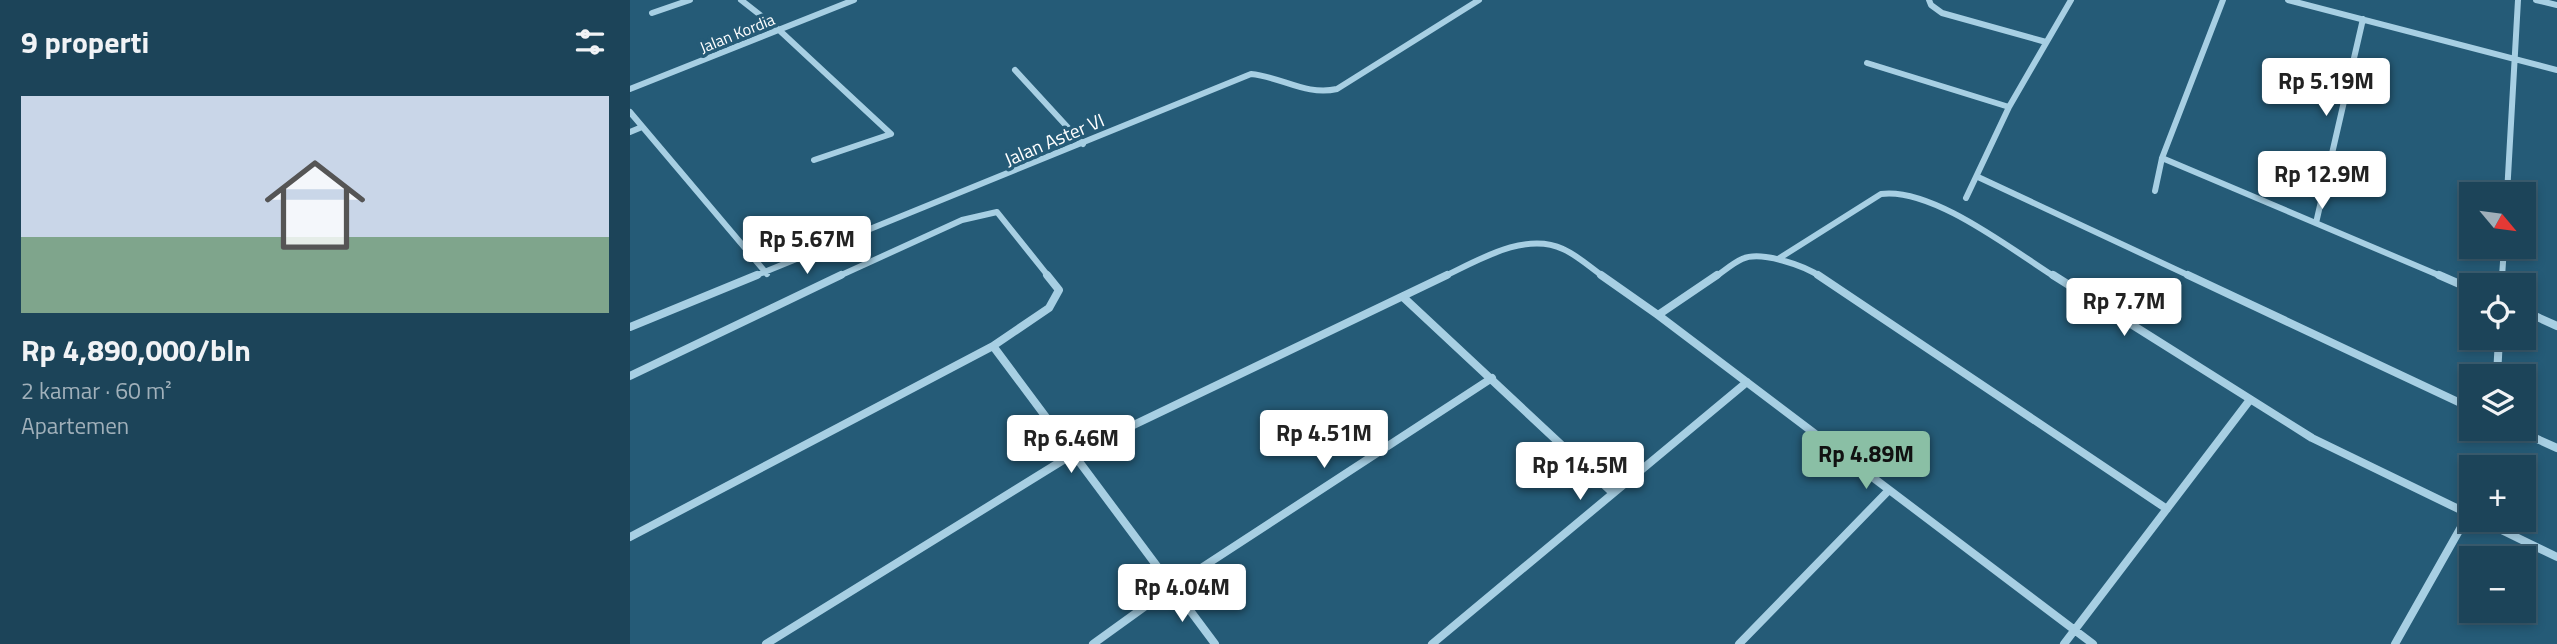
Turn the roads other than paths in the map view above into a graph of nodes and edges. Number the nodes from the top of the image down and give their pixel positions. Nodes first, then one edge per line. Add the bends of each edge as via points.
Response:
1 (690, 0) edge
2 (741, 0) edge
3 (854, 0) edge
4 (1479, 0) edge
5 (1929, 0) edge
6 (2071, 0) edge
7 (2223, 0) edge
8 (2288, 0) edge
9 (2518, 0) edge
10 (2536, 0) edge
11 (2557, 5) edge
12 (652, 13) dead end
13 (2363, 19) junction
14 (778, 29) junction
15 (2046, 43) junction
16 (2514, 59) junction
17 (1867, 63) dead end
18 (1015, 70) dead end
19 (2557, 70) edge
20 (630, 89) edge
21 (2009, 107) junction
22 (630, 112) edge
23 (642, 127) junction
24 (630, 132) edge
25 (1083, 144) junction
26 (2162, 158) junction
27 (814, 160) dead end
28 (1978, 177) junction
29 (2508, 182) edge
30 (2155, 191) dead end
31 (1966, 198) dead end
32 (2316, 223) junction
33 (1778, 259) junction
34 (766, 274) junction
35 (2459, 284) edge
36 (1403, 297) junction
37 (1658, 315) junction
38 (2536, 317) edge
39 (2557, 326) edge
40 (630, 327) edge
41 (993, 345) junction
42 (630, 376) edge
43 (1492, 378) junction
44 (1747, 382) junction
45 (2249, 401) junction
46 (2459, 402) edge
47 (2536, 438) edge
48 (2557, 448) edge
49 (1073, 454) junction
50 (1889, 490) junction
51 (1613, 493) junction
52 (2167, 509) junction
53 (2459, 509) edge
54 (2460, 532) edge
55 (2506, 532) edge
56 (630, 537) edge
57 (2557, 557) edge
58 (1172, 587) junction
59 (2075, 631) junction
60 (766, 644) edge
61 (1093, 644) edge
62 (1215, 644) edge
63 (1432, 644) edge
64 (1739, 644) edge
65 (2064, 644) edge
66 (2093, 644) edge
67 (2395, 644) edge

1 - 12 street
2 - 14 street
3 - 14 street, Jalan Kordia
4 - 25 street, Jalan Aster VI via 1337,89 1311,93 1264,74 1251,74
5 - 15 street via 1942,13
6 - 15 street
7 - 26 street
8 - 13 street
9 - 16 street
10 - 11 street
13 - 16 street
13 - 32 street
14 - 20 street, Jalan Kordia
14 - 27 street via 891,134
15 - 21 street
16 - 19 street
16 - 29 street
17 - 21 street
18 - 25 street
21 - 28 street
22 - 23 street
23 - 24 street
23 - 34 street
25 - 34 street, Jalan Aster VI
26 - 30 street
26 - 32 street
28 - 31 street
28 - 46 street
32 - 35 street
33 - 37 street via 1745,257
33 - 45 street via 1881,194 1894,191 1913,196 1953,213
33 - 52 street via 1835,284
34 - 40 street, Jalan Aster VI
36 - 37 street via 1513,246 1535,244 1562,248
36 - 43 street
36 - 49 street
37 - 44 street
38 - 39 street
41 - 42 street via 1049,308 1059,290 997,212 962,220 911,242
41 - 49 street
41 - 56 street
43 - 51 street
43 - 58 street
44 - 50 street
44 - 51 street
45 - 52 street
45 - 53 street via 2312,438
47 - 48 street
49 - 58 street
49 - 60 street
50 - 59 street
50 - 64 street
51 - 63 street
52 - 59 street
54 - 67 street
55 - 57 street
58 - 61 street
58 - 62 street
59 - 65 street
59 - 66 street

